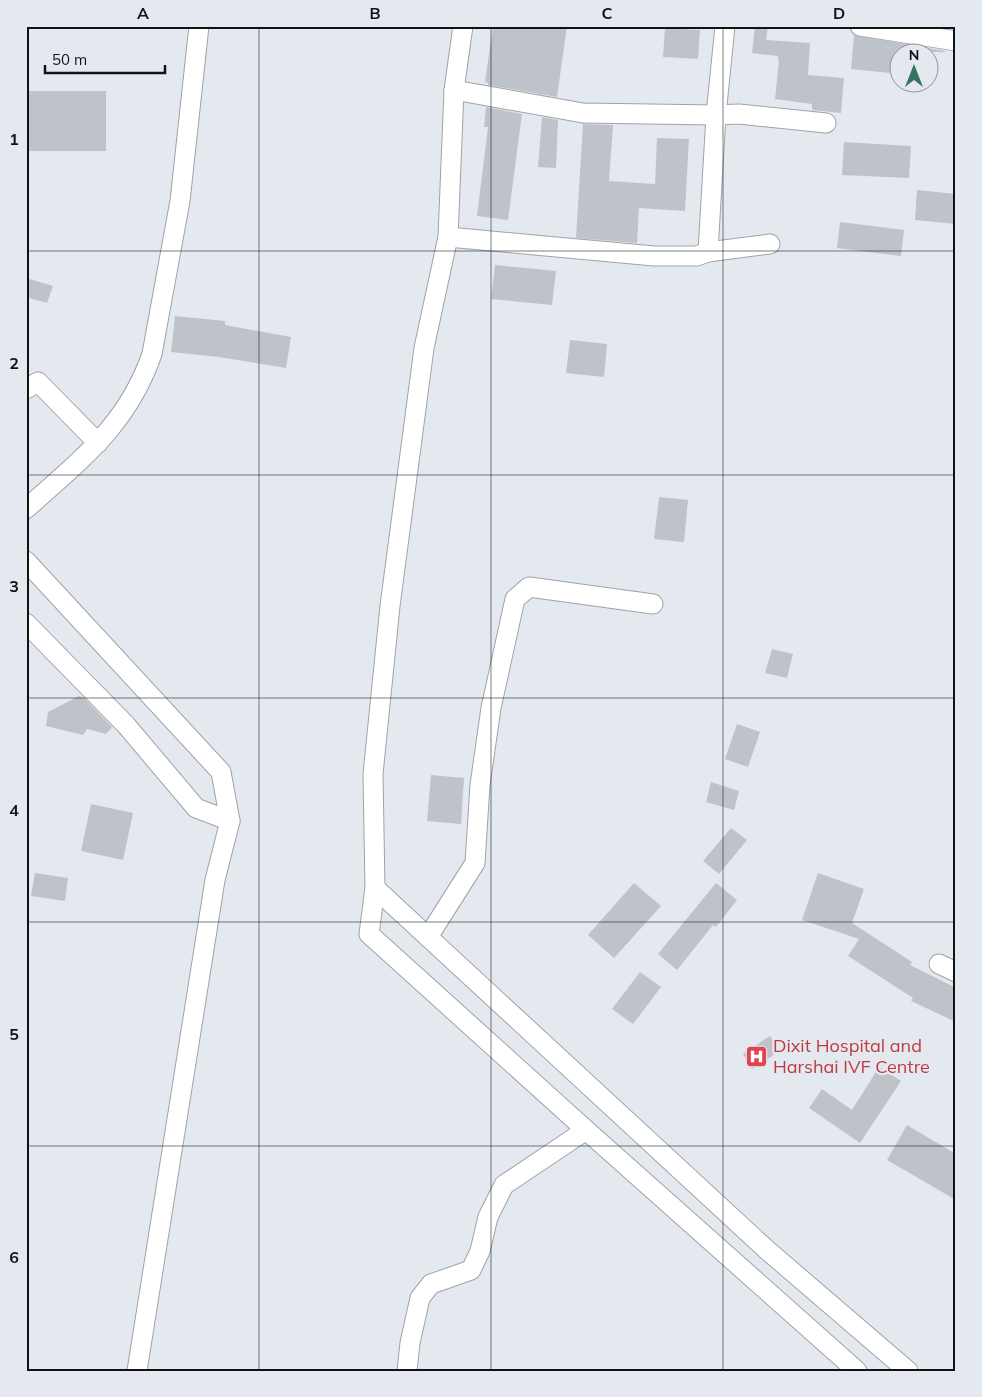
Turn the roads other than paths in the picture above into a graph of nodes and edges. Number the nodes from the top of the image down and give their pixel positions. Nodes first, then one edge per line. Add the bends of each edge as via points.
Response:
1 (199, 26) edge
2 (462, 26) edge
3 (725, 26) edge
4 (860, 26) edge
5 (956, 41) edge
6 (454, 90) junction
7 (716, 115) junction
8 (826, 123) dead end
9 (448, 237) junction
10 (770, 244) dead end
11 (708, 252) junction
12 (26, 389) edge
13 (98, 443) junction
14 (26, 509) edge
15 (26, 561) edge
16 (653, 604) dead end
17 (26, 624) edge
18 (230, 821) junction
19 (375, 888) junction
20 (428, 937) junction
21 (586, 1130) junction
22 (137, 1371) edge
23 (407, 1371) edge
24 (856, 1371) edge
25 (908, 1371) edge

1 - 13 street via 184,170 152,354 125,411
2 - 6 street
3 - 7 street
4 - 5 street
6 - 7 street via 583,113
6 - 9 street
7 - 8 street via 739,114
7 - 11 street
9 - 11 street via 654,256 697,256
9 - 19 street via 424,348 390,606 373,774
10 - 11 street
12 - 13 street via 38,382
13 - 14 street
15 - 18 street via 221,772
16 - 20 street via 528,587 515,599 491,708 480,785 475,863
17 - 18 street via 126,726 196,808
18 - 22 street via 215,880
19 - 20 street
19 - 21 street via 369,934
20 - 25 street via 767,1250
21 - 23 street via 504,1185 488,1217 480,1251 471,1270 431,1284 420,1298
21 - 24 street

